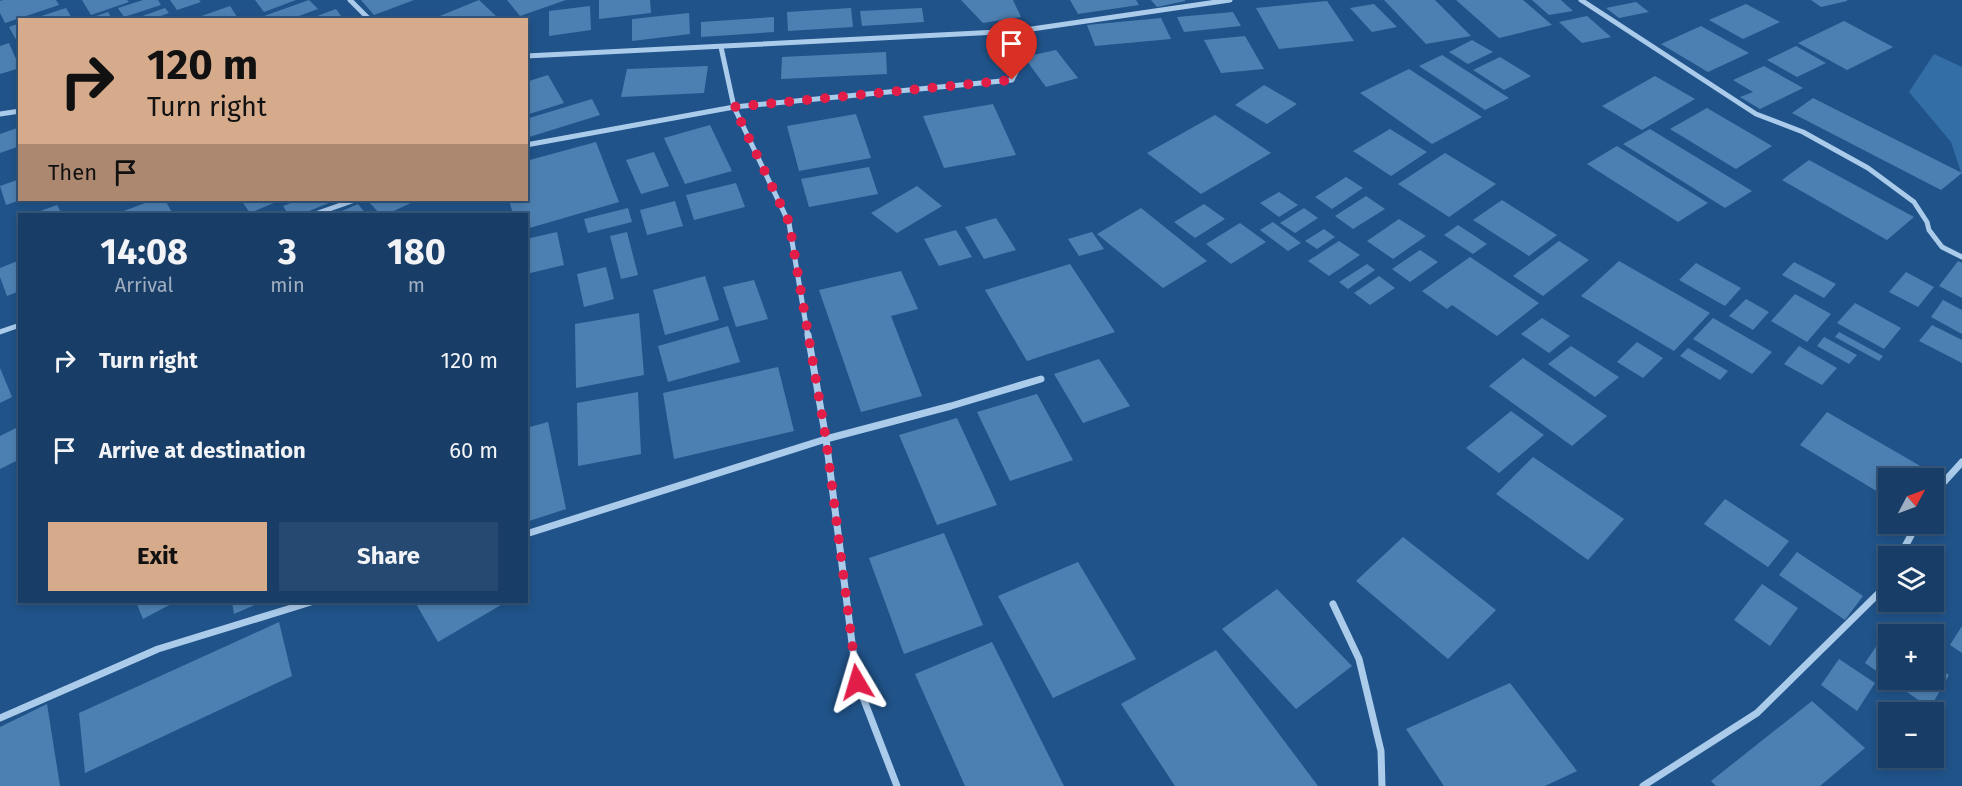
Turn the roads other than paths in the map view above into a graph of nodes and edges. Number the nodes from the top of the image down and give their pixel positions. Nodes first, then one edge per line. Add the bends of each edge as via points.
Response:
1 (350, 0) edge
2 (1230, 0) edge
3 (1581, 0) edge
4 (368, 18) edge
5 (1018, 31) junction
6 (721, 47) junction
7 (528, 56) edge
8 (734, 107) junction
9 (18, 111) edge
10 (0, 114) edge
11 (528, 145) edge
12 (353, 201) edge
13 (318, 213) edge
14 (1962, 257) edge
15 (18, 326) edge
16 (0, 332) edge
17 (1041, 379) dead end
18 (826, 439) junction
19 (1962, 462) edge
20 (1944, 482) edge
21 (528, 533) edge
22 (1878, 594) edge
23 (308, 603) edge
24 (1333, 604) dead end
25 (0, 718) edge
26 (897, 786) edge
27 (1382, 786) edge
28 (1643, 786) edge

1 - 4 street
2 - 5 street
3 - 14 street via 1756,114 1803,132 1868,168 1914,202 1942,247
5 - 6 street
5 - 8 street via 1017,70 1012,80
6 - 7 street
6 - 8 street
8 - 11 street
8 - 18 street via 789,222
9 - 10 street
12 - 13 street
15 - 16 street
17 - 18 street
18 - 21 street
18 - 26 street via 857,682
19 - 20 street
22 - 28 street via 1756,713
23 - 25 street via 158,649
24 - 27 street via 1359,659 1381,751

